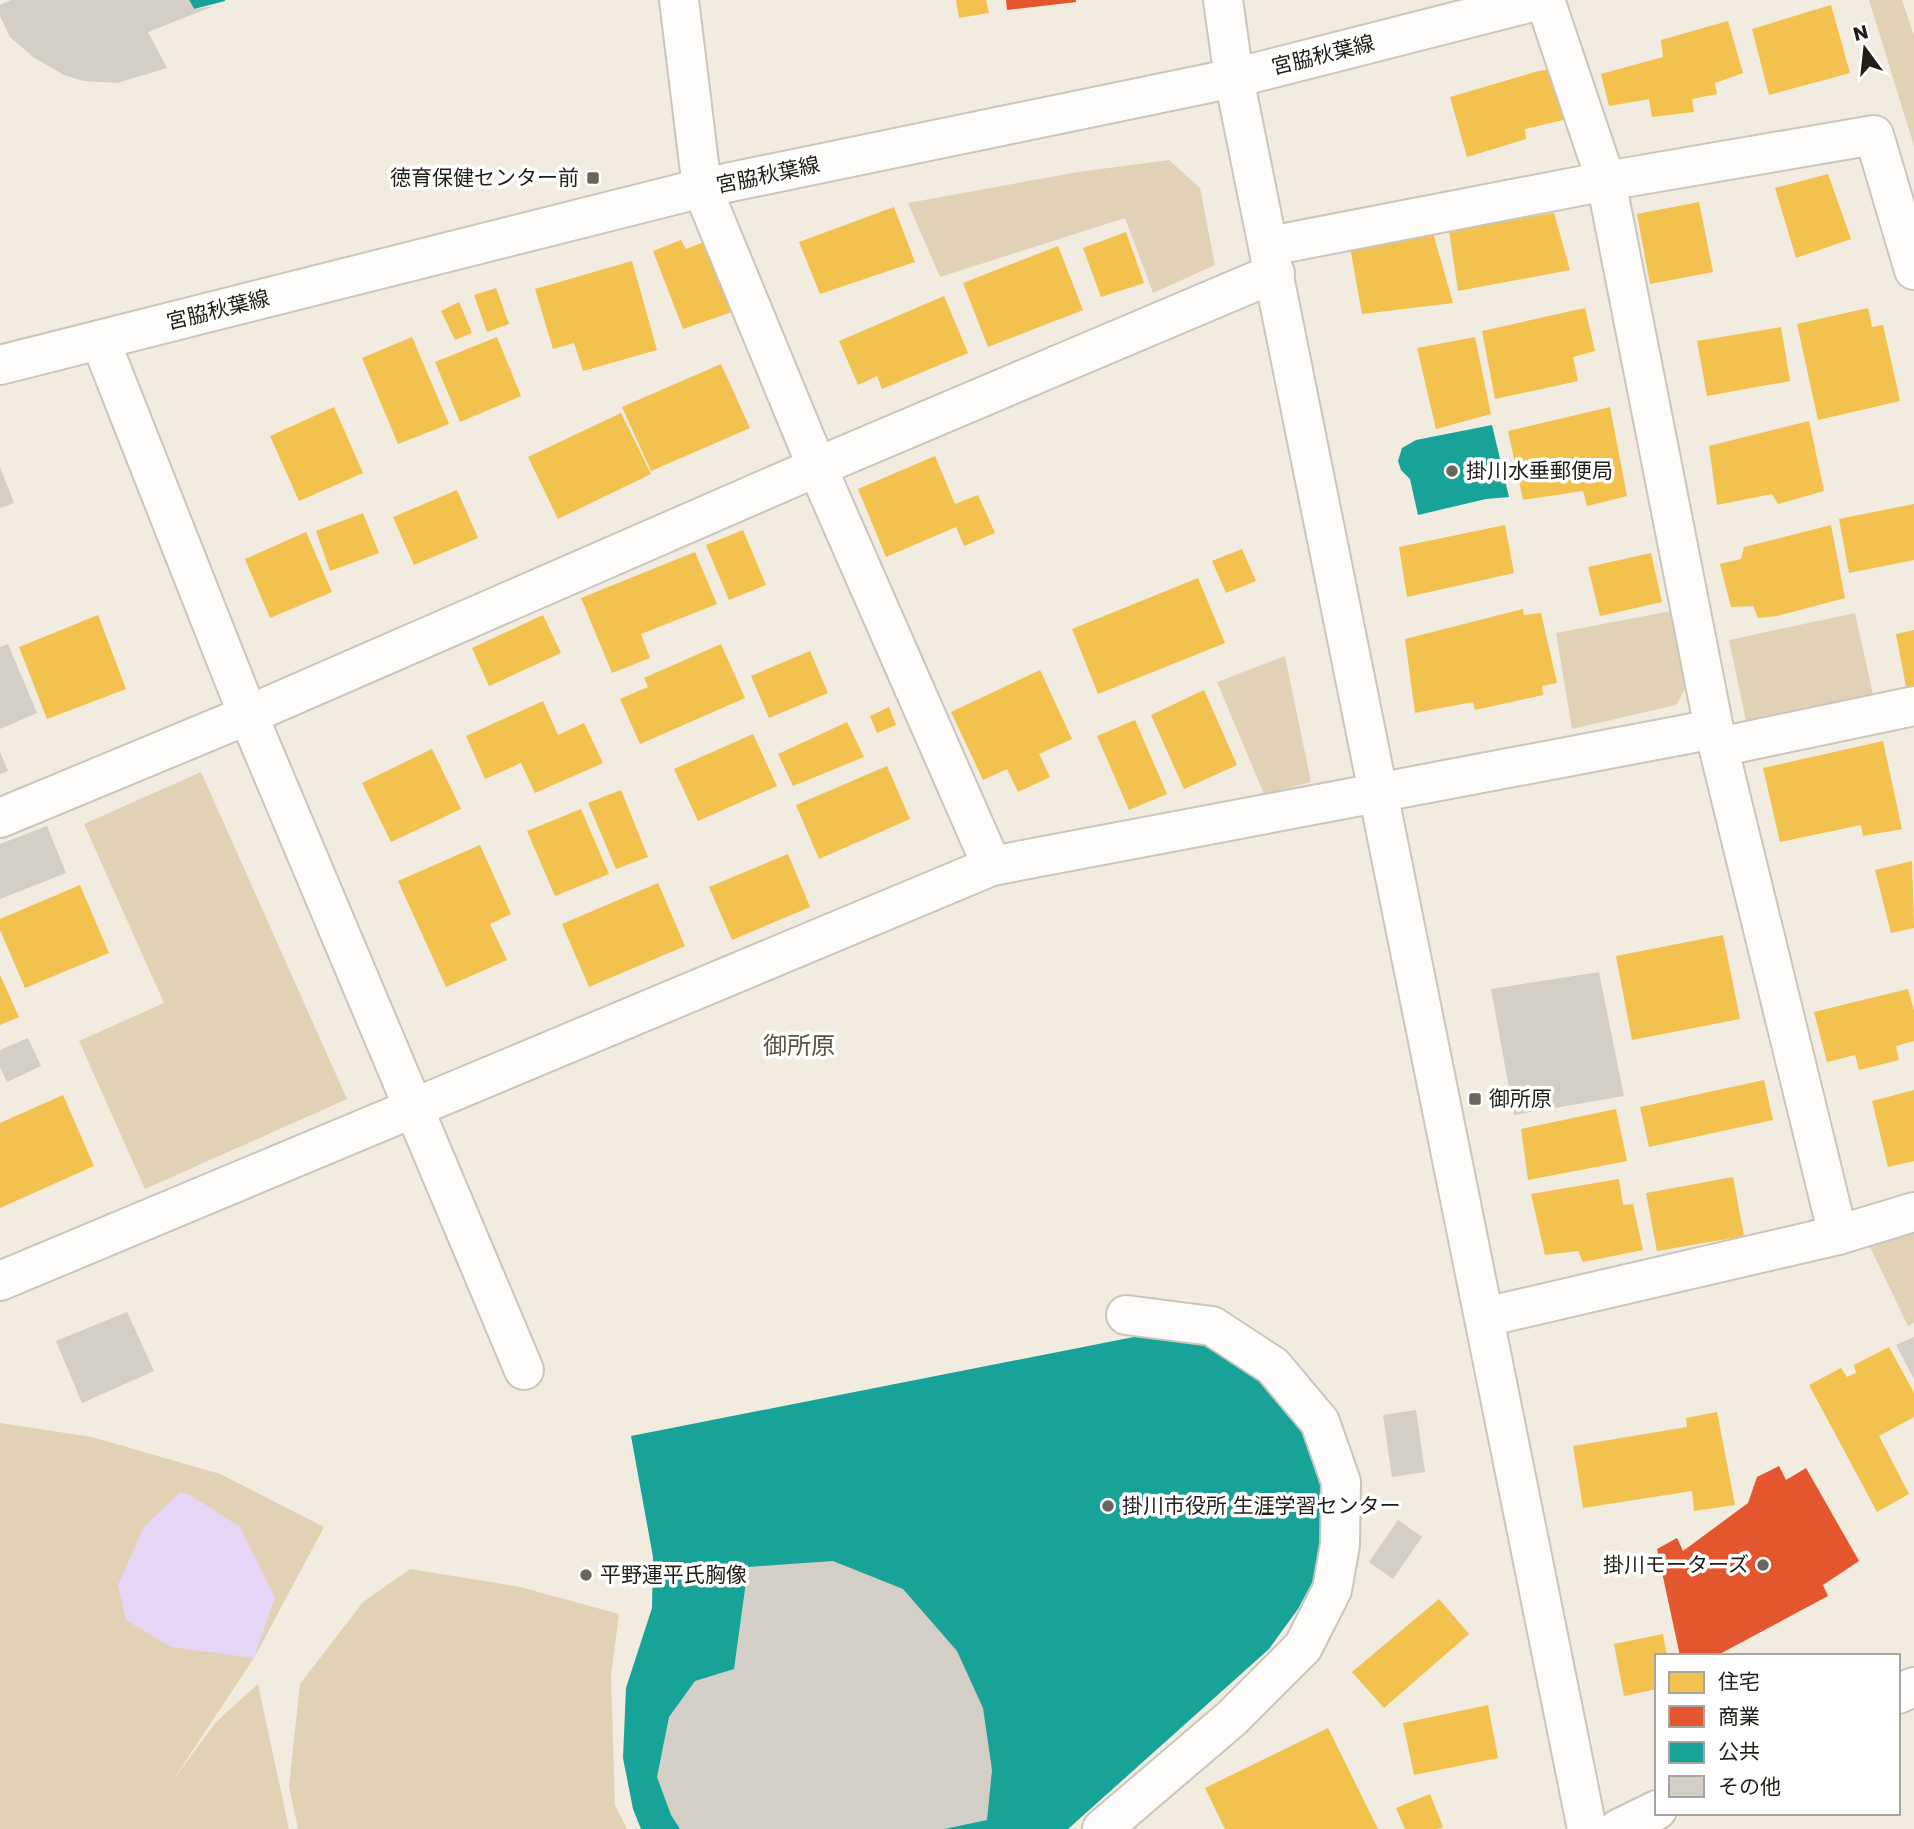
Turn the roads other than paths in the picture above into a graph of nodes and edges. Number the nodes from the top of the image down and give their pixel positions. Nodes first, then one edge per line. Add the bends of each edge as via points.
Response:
1 (678, 0) edge
2 (1223, 0) edge
3 (1543, 0) edge
4 (1234, 78) junction
5 (1605, 181) junction
6 (702, 188) junction
7 (1272, 260) junction
8 (1914, 270) edge
9 (100, 340) junction
10 (0, 365) edge
11 (817, 467) junction
12 (1914, 706) edge
13 (247, 715) junction
14 (1717, 738) junction
15 (1377, 791) junction
16 (0, 818) edge
17 (992, 866) junction
18 (413, 1108) junction
19 (1914, 1212) edge
20 (1838, 1235) junction
21 (0, 1281) edge
22 (1126, 1315) dead end
23 (1485, 1317) junction
24 (524, 1370) dead end
25 (1655, 1811) edge
26 (1102, 1829) edge
27 (1587, 1829) edge
28 (1618, 1829) edge

1 - 6 street
2 - 4 street
3 - 4 street, 宮脇秋葉線
3 - 5 street
4 - 6 street, 宮脇秋葉線
4 - 7 street
5 - 7 street
5 - 8 street via 1874,135
5 - 14 street
6 - 9 street, 宮脇秋葉線
6 - 11 street
7 - 11 street
7 - 15 street
9 - 10 street, 宮脇秋葉線
9 - 13 street
11 - 13 street
11 - 17 street
12 - 14 street
13 - 16 street
13 - 18 street
14 - 15 street
14 - 20 street
15 - 17 street
15 - 23 street
17 - 18 street
18 - 21 street
18 - 24 street
19 - 20 street
20 - 23 street
22 - 26 street via 1212,1326 1273,1366 1321,1422 1341,1482 1340,1545 1332,1590 1303,1647 1232,1718
23 - 27 street
25 - 28 street

